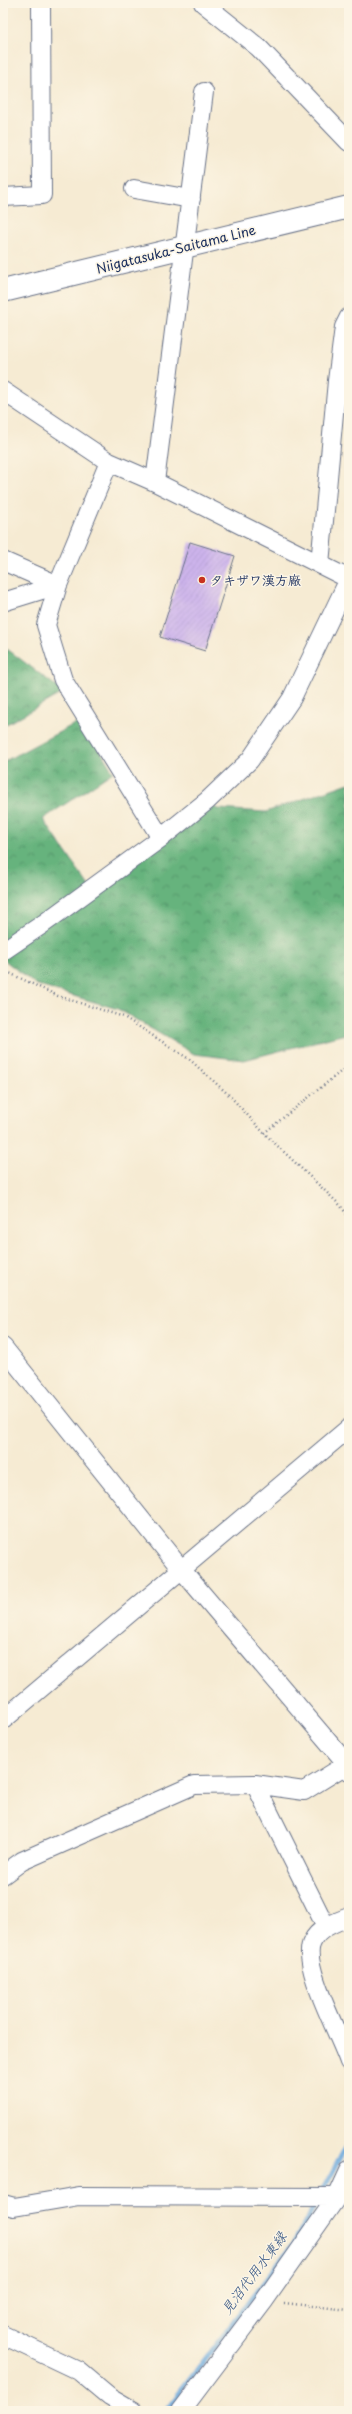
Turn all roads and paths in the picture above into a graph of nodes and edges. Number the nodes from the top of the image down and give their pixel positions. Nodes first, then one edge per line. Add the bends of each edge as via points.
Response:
1 (40, 3) edge
2 (203, 3) edge
3 (204, 92) dead end
4 (349, 142) edge
5 (134, 189) dead end
6 (3, 197) edge
7 (191, 199) junction
8 (349, 207) edge
9 (186, 247) junction
10 (3, 291) edge
11 (349, 317) edge
12 (3, 391) edge
13 (109, 462) junction
14 (155, 482) junction
15 (3, 561) edge
16 (320, 564) junction
17 (349, 579) edge
18 (58, 585) junction
19 (3, 602) edge
20 (161, 838) junction
21 (3, 951) edge
22 (3, 970) edge
23 (349, 1065) edge
24 (264, 1133) junction
25 (349, 1217) edge
26 (3, 1347) edge
27 (349, 1428) edge
28 (181, 1569) junction
29 (3, 1720) edge
30 (348, 1766) edge
31 (255, 1784) junction
32 (3, 1875) edge
33 (349, 1917) edge
34 (326, 1927) junction
35 (349, 2062) edge
36 (349, 2171) edge
37 (337, 2197) junction
38 (3, 2204) edge
39 (264, 2301) junction
40 (349, 2310) edge
41 (3, 2335) edge
42 (134, 2411) edge
43 (181, 2411) edge

1 - 6 street via 42,195
2 - 4 street via 259,48
3 - 7 street
5 - 7 street
7 - 9 street
8 - 9 main road, Niigatasuka-Saitama Line
9 - 10 main road, Niigatasuka-Saitama Line
9 - 14 street
11 - 16 street via 344,327 337,381
12 - 13 street
13 - 14 street
13 - 18 street
14 - 16 street
15 - 18 street
16 - 17 street
17 - 20 street via 292,698 250,760 207,801
18 - 19 street
18 - 20 street via 46,626 64,680
20 - 21 street
22 - 24 path via 58,996 124,1017 189,1059 229,1094
23 - 24 path
24 - 25 path via 313,1178
26 - 28 street
27 - 28 street
28 - 29 street
28 - 30 street
30 - 31 street via 304,1791
31 - 32 street via 194,1785 22,1861
31 - 34 street
33 - 34 street
34 - 35 street via 312,1941 308,1954 326,2010
36 - 37 street
37 - 38 street via 79,2196 14,2207
37 - 39 street
39 - 40 path
39 - 43 street
41 - 42 street via 78,2371 110,2397

